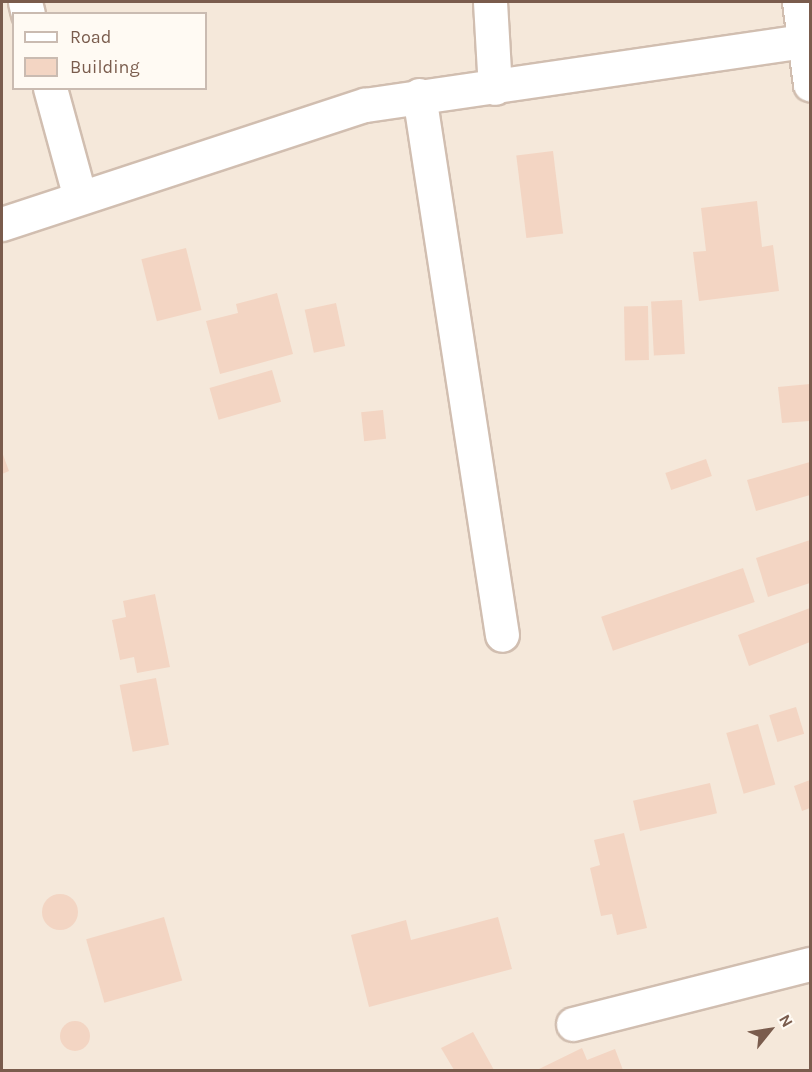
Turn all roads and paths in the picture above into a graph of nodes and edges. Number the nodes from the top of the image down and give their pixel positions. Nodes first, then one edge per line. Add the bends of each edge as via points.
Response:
1 (490, 2) edge
2 (799, 2) edge
3 (802, 41) junction
4 (810, 84) edge
5 (495, 88) junction
6 (51, 90) edge
7 (420, 95) junction
8 (79, 194) junction
9 (2, 224) edge
10 (502, 635) dead end
11 (810, 964) edge
12 (573, 1024) dead end

1 - 5 street
2 - 3 street
3 - 4 street
3 - 5 street
5 - 7 street
6 - 8 street
7 - 8 street via 365,105
7 - 10 street
8 - 9 street
11 - 12 street

